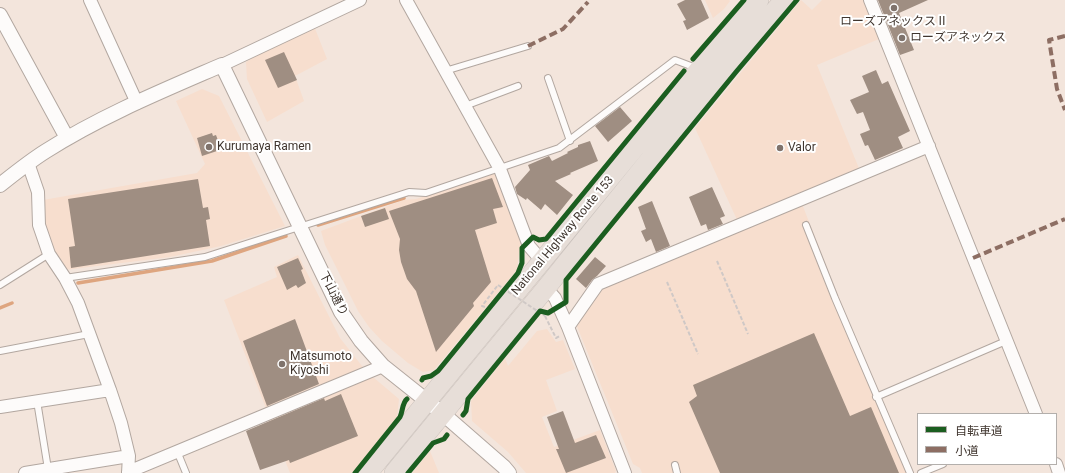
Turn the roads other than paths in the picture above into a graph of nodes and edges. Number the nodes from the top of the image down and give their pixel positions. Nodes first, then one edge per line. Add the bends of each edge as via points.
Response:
1 (90, 0) edge
2 (360, 0) edge
3 (406, 0) edge
4 (759, 0) edge
5 (784, 0) edge
6 (870, 0) edge
7 (0, 15) edge
8 (528, 46) dead end
9 (222, 65) junction
10 (699, 70) junction
11 (445, 71) junction
12 (548, 78) dead end
13 (518, 86) dead end
14 (137, 103) junction
15 (465, 106) junction
16 (68, 138) junction
17 (570, 141) junction
18 (929, 146) junction
19 (28, 163) junction
20 (500, 169) junction
21 (0, 185) edge
22 (806, 225) dead end
23 (300, 227) junction
24 (49, 254) junction
25 (542, 261) junction
26 (65, 278) junction
27 (0, 285) edge
28 (546, 288) junction
29 (568, 327) junction
30 (89, 334) junction
31 (1006, 341) junction
32 (0, 351) edge
33 (383, 366) junction
34 (110, 390) junction
35 (876, 397) junction
36 (37, 401) junction
37 (426, 401) junction
38 (0, 407) edge
39 (442, 413) junction
40 (1036, 413) edge
41 (177, 451) junction
42 (129, 456) junction
43 (941, 465) edge
44 (675, 466) dead end
45 (48, 469) junction
46 (397, 471) edge
47 (128, 472) edge
48 (25, 473) edge
49 (186, 473) edge
50 (368, 473) edge
51 (509, 473) edge
52 (625, 473) edge
53 (677, 473) edge
54 (910, 473) edge
55 (921, 473) edge

1 - 14 street
2 - 9 street
3 - 11 street
4 - 10 highway, National Highway Route 153
5 - 28 highway, National Highway Route 153 via 710,85
6 - 18 street
7 - 16 street
8 - 11 lane
9 - 14 street
9 - 23 street, 下山通り
10 - 17 lane via 675,60
10 - 25 highway, National Highway Route 153
11 - 15 street
12 - 17 lane
13 - 15 lane
14 - 16 street
15 - 20 street
16 - 19 street
17 - 20 lane via 559,148
18 - 29 street via 598,284
18 - 31 street
19 - 21 street
19 - 24 street via 38,192 39,225
20 - 23 lane via 426,193 409,192
20 - 25 street via 529,246
22 - 35 lane
23 - 26 lane via 205,257
23 - 33 street, 下山通り via 341,312 360,341
24 - 26 street
24 - 27 lane
25 - 37 highway, National Highway Route 153
26 - 30 street via 78,303
28 - 29 street via 555,298
28 - 39 highway, National Highway Route 153
29 - 52 street
30 - 32 lane
30 - 34 street
31 - 35 lane
31 - 40 street
33 - 37 street, 下山通り
33 - 41 street
34 - 36 street
34 - 42 street
35 - 54 lane
36 - 38 street
36 - 45 lane
37 - 39 street, 下山通り
37 - 50 highway, National Highway Route 153
39 - 46 highway, National Highway Route 153
39 - 51 street, 下山通り
41 - 47 street
41 - 49 lane
42 - 45 street
42 - 47 street
43 - 55 lane
44 - 53 lane
45 - 48 street

